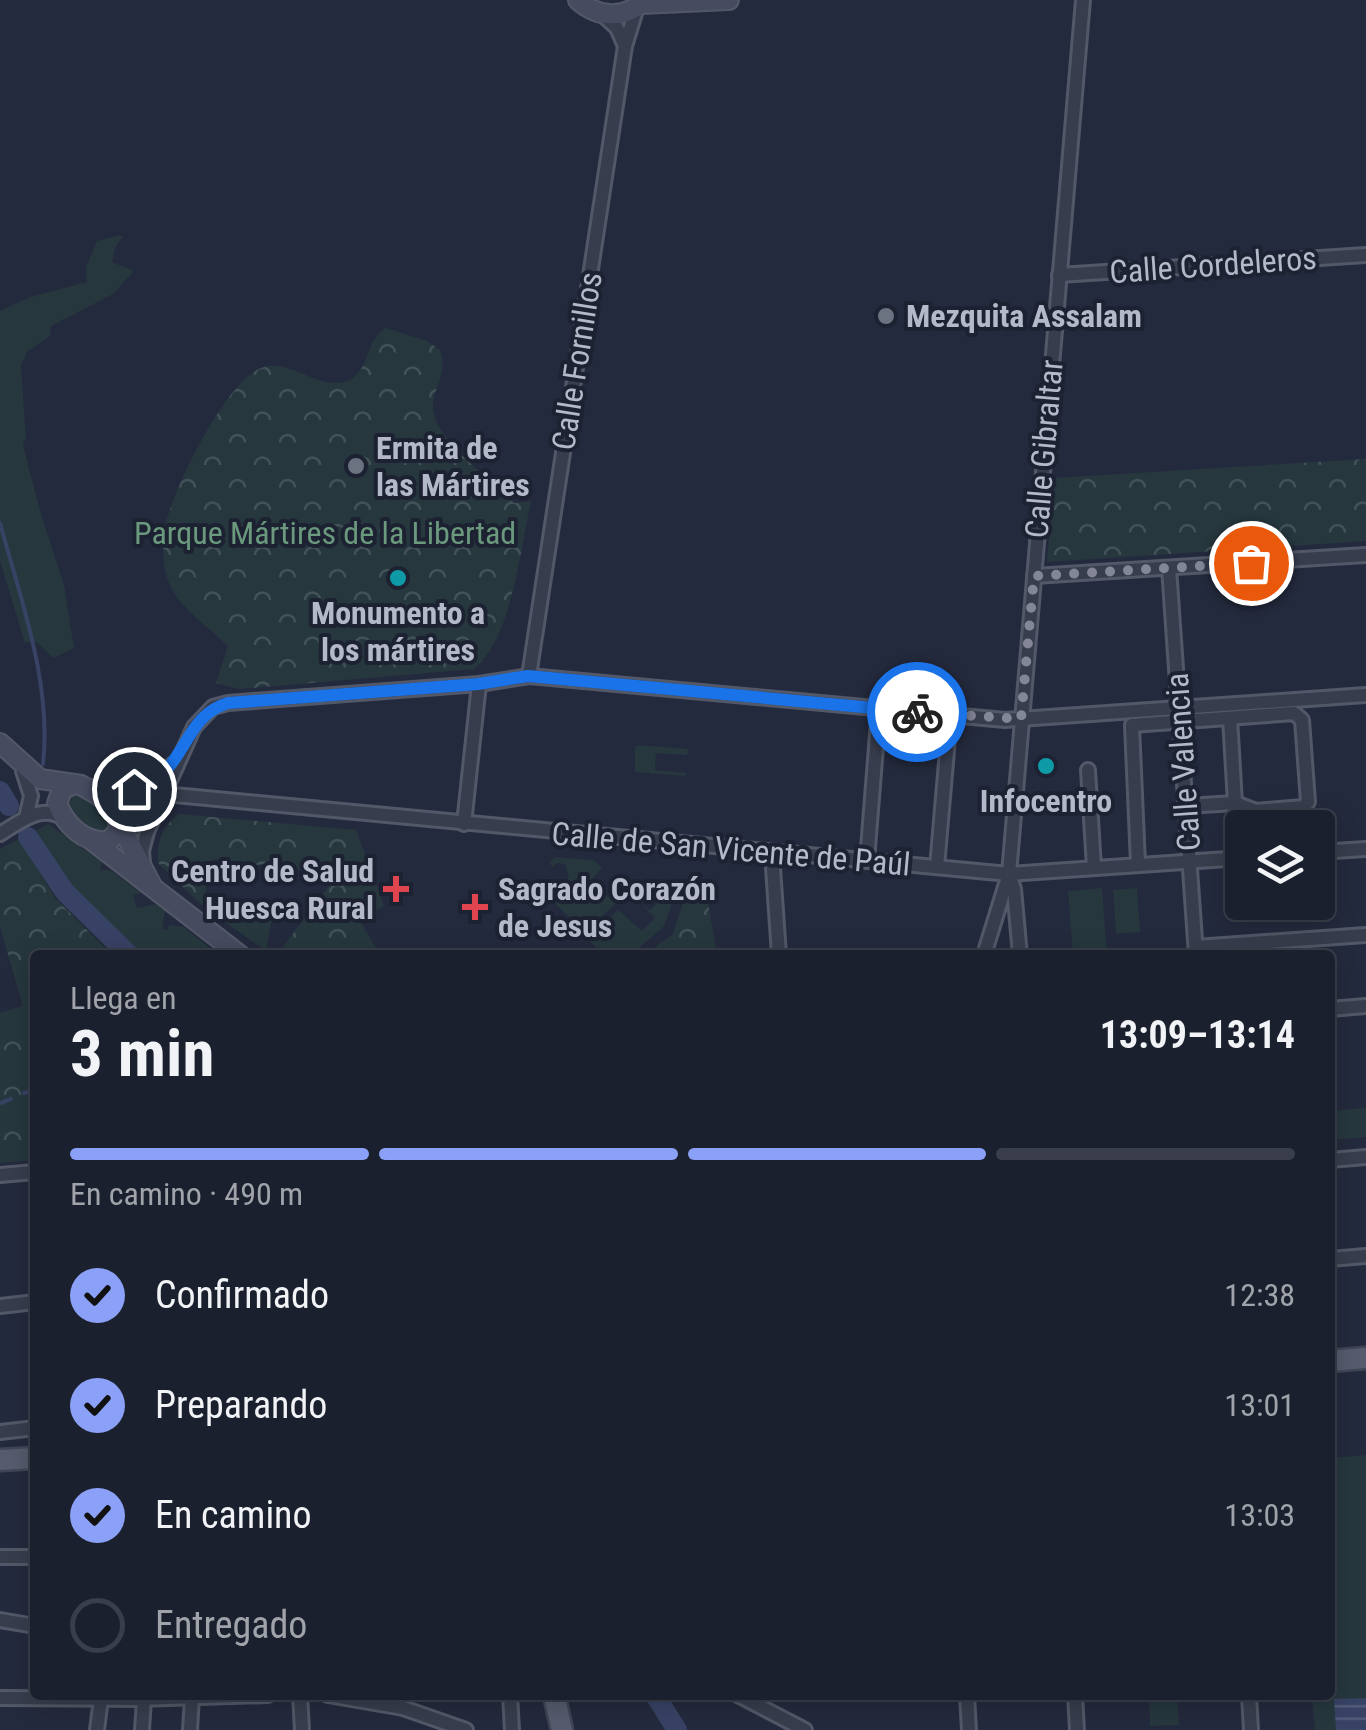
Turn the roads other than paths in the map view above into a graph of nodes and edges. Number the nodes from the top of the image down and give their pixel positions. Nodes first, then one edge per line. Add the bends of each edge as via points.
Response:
1 (578, 0) edge
2 (729, 0) edge
3 (1083, 0) edge
4 (641, 4) edge
5 (603, 15) junction
6 (626, 46) junction
7 (1366, 254) edge
8 (1059, 275) junction
9 (1366, 555) edge
10 (1169, 568) junction
11 (1034, 576) junction
12 (528, 676) junction
13 (478, 684) junction
14 (1366, 696) edge
15 (880, 709) junction
16 (1181, 715) junction
17 (950, 716) junction
18 (1230, 718) junction
19 (1021, 719) junction
20 (0, 743) edge
21 (182, 750) junction
22 (20, 766) junction
23 (1088, 770) dead end
24 (76, 785) junction
25 (116, 790) junction
26 (165, 794) junction
27 (47, 799) junction
28 (221, 802) junction
29 (1235, 803) junction
30 (1186, 806) junction
31 (64, 817) junction
32 (118, 817) junction
33 (26, 818) junction
34 (153, 818) junction
35 (464, 824) junction
36 (0, 834) edge
37 (130, 840) junction
38 (96, 841) junction
39 (1366, 849) edge
40 (1335, 851) edge
41 (772, 853) junction
42 (1225, 859) edge
43 (867, 861) junction
44 (1190, 862) junction
45 (1138, 864) junction
46 (937, 868) junction
47 (1094, 868) junction
48 (1009, 874) junction
49 (149, 878) junction
50 (1017, 925) junction
51 (993, 927) junction
52 (1366, 935) edge
53 (234, 950) edge
54 (779, 950) edge
55 (986, 950) edge
56 (1020, 950) edge
57 (1196, 950) edge
58 (1207, 950) edge
59 (1366, 1006) edge
60 (1335, 1009) edge
61 (1366, 1157) edge
62 (1335, 1160) edge
63 (30, 1172) edge
64 (0, 1175) edge
65 (1366, 1256) edge
66 (1335, 1259) edge
67 (30, 1303) edge
68 (0, 1306) edge
69 (1366, 1358) edge
70 (1335, 1360) edge
71 (1366, 1367) edge
72 (1335, 1370) edge
73 (30, 1429) edge
74 (0, 1432) edge
75 (30, 1458) edge
76 (0, 1460) edge
77 (30, 1556) edge
78 (0, 1557) edge
79 (0, 1620) edge
80 (30, 1625) edge
81 (0, 1698) edge
82 (30, 1698) edge
83 (102, 1700) edge
84 (146, 1700) edge
85 (192, 1700) edge
86 (300, 1700) edge
87 (510, 1700) edge
88 (555, 1700) edge
89 (570, 1700) edge
90 (747, 1700) edge
91 (967, 1700) edge
92 (1074, 1700) edge
93 (1249, 1700) edge
94 (404, 1702) edge
95 (97, 1730) edge
96 (142, 1730) edge
97 (190, 1730) edge
98 (302, 1730) edge
99 (466, 1730) edge
100 (512, 1730) edge
101 (562, 1730) edge
102 (573, 1730) edge
103 (804, 1730) edge
104 (969, 1730) edge
105 (1076, 1730) edge
106 (1251, 1730) edge

1 - 5 main road
2 - 4 main road
3 - 8 street, Calle Gibraltar
4 - 5 main road
4 - 6 street, Calle Fornillos
5 - 6 street
6 - 12 street, Calle Fornillos
7 - 8 street, Calle Cordeleros
8 - 11 street, Calle Gibraltar
9 - 10 street
10 - 11 street
10 - 16 street, Calle Valencia
11 - 19 street, Calle Gibraltar
12 - 13 street
12 - 15 street
13 - 21 street via 228,703 202,716
13 - 35 street
14 - 16 street
15 - 17 street
15 - 43 street
16 - 18 street
16 - 19 street
16 - 30 street, Calle Valencia
16 - 45 street via 1130,728
17 - 19 street
17 - 46 street
18 - 29 street
18 - 29 street via 1294,713 1302,720 1308,802 1256,811
19 - 48 street, Calle Gibraltar
20 - 22 main road
21 - 25 street via 156,782
21 - 26 street
22 - 24 main road via 46,781
22 - 27 main road
22 - 33 street via 31,796
23 - 47 street
24 - 25 street, Calle de San Vicente de Paúl
24 - 27 street
24 - 31 main road via 58,796
24 - 32 main road via 108,801
25 - 26 street, Calle de San Vicente de Paúl
26 - 28 street, Calle de San Vicente de Paúl
26 - 34 street
27 - 31 main road
27 - 33 street
28 - 34 street, Calle de San Vicente de Paúl via 177,803
28 - 35 street, Calle de San Vicente de Paúl
29 - 30 street
30 - 44 street, Calle Valencia
31 - 33 street via 47,812
31 - 38 main road
32 - 37 main road
32 - 38 main road via 115,836
33 - 36 street
34 - 37 street, Calle de San Vicente de Paúl
34 - 49 street via 142,851
35 - 41 street, Calle de San Vicente de Paúl
37 - 38 street
37 - 49 main road
38 - 49 main road
39 - 40 street
41 - 43 street, Calle de San Vicente de Paúl
41 - 54 street
42 - 44 street, Calle de San Vicente de Paúl
43 - 46 street, Calle de San Vicente de Paúl
44 - 45 street, Calle de San Vicente de Paúl
44 - 57 street, Calle Valencia
45 - 47 street, Calle de San Vicente de Paúl
46 - 48 street, Calle de San Vicente de Paúl
47 - 48 street, Calle de San Vicente de Paúl
48 - 50 street
48 - 51 street, Calle Gibraltar
49 - 53 main road
50 - 51 street via 1004,918
50 - 56 street
51 - 55 street, Calle Gibraltar
52 - 58 street
59 - 60 street
61 - 62 street
63 - 64 street
65 - 66 street
67 - 68 street
69 - 70 main road
71 - 72 main road
73 - 74 street
75 - 76 main road
77 - 78 street
79 - 80 street
81 - 82 street
83 - 95 street
84 - 96 street
85 - 97 street
86 - 98 street
87 - 100 street
88 - 101 main road
89 - 102 main road
90 - 103 street
91 - 104 street
92 - 105 street
93 - 106 street
94 - 99 street

